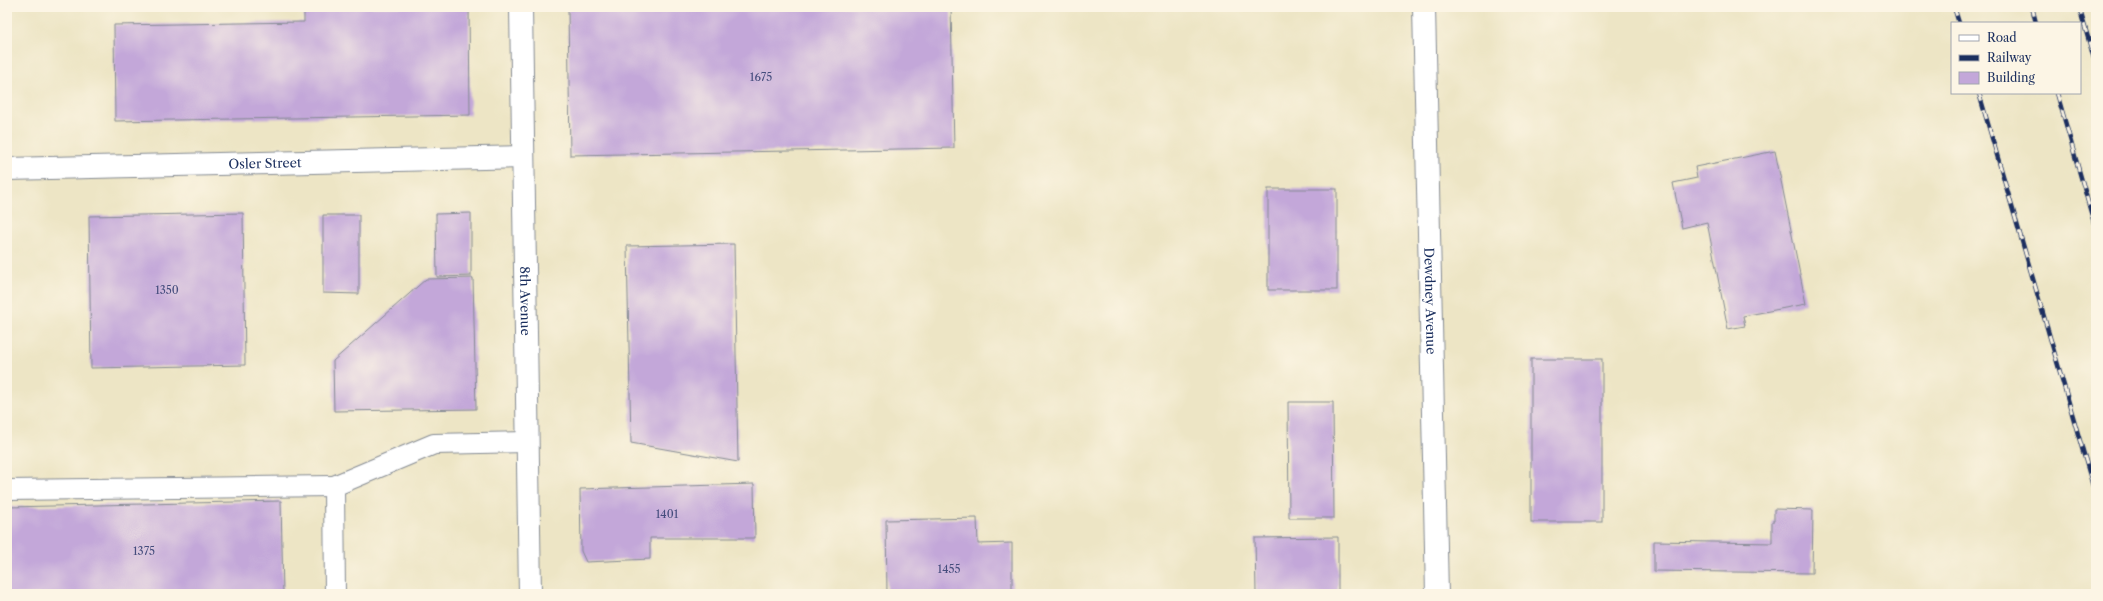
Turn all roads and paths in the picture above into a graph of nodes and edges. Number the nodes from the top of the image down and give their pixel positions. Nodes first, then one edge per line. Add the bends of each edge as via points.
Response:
1 (521, 7) edge
2 (1424, 7) edge
3 (523, 157) junction
4 (7, 169) edge
5 (528, 442) junction
6 (334, 486) junction
7 (7, 490) edge
8 (335, 594) edge
9 (530, 594) edge
10 (1437, 594) edge

1 - 3 street, 8th Avenue
2 - 10 street, Dewdney Avenue
3 - 4 street, Osler Street
3 - 5 street, 8th Avenue
5 - 6 lane via 434,444
5 - 9 street, 8th Avenue
6 - 7 lane
6 - 8 lane

